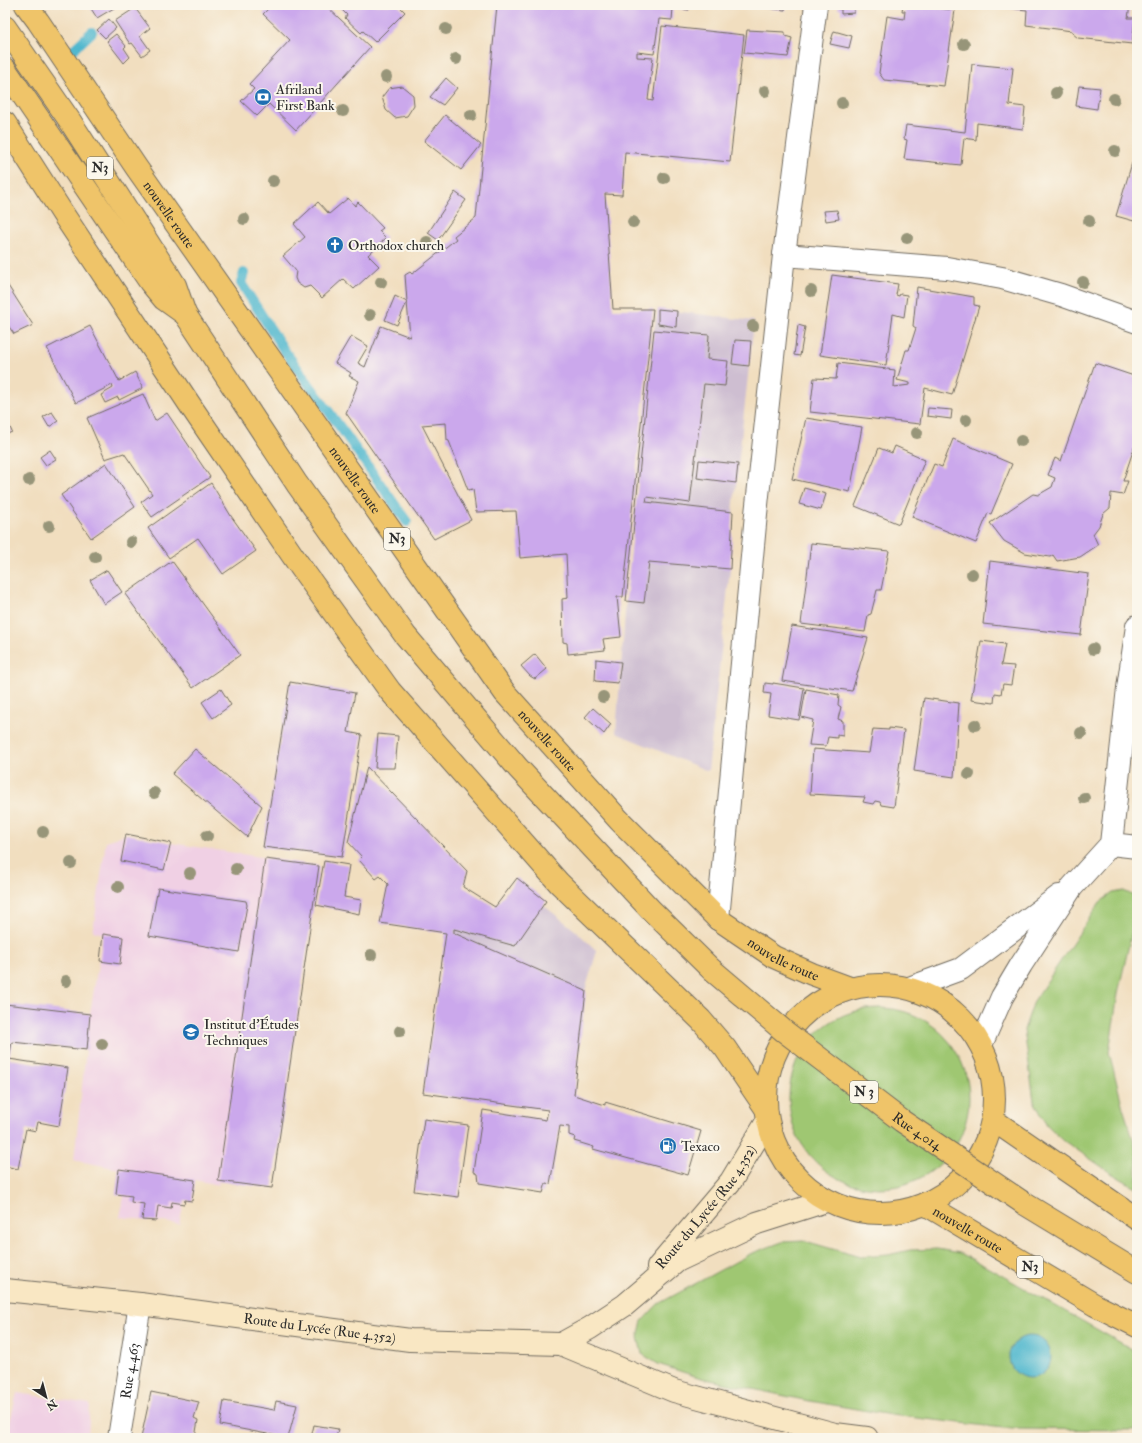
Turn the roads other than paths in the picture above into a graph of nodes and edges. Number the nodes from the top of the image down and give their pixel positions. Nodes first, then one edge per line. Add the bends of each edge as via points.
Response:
1 (26, 5) edge
2 (816, 5) edge
3 (5, 27) edge
4 (5, 68) edge
5 (5, 123) edge
6 (784, 254) junction
7 (185, 314) junction
8 (1137, 322) edge
9 (1137, 626) edge
10 (1111, 844) junction
11 (1137, 847) edge
12 (1072, 887) junction
13 (718, 919) junction
14 (712, 970) joint
15 (850, 988) junction
16 (909, 988) junction
17 (981, 1045) junction
18 (766, 1115) junction
19 (993, 1120) junction
20 (826, 1201) junction
21 (925, 1204) junction
22 (1137, 1219) edge
23 (1137, 1272) edge
24 (5, 1290) edge
25 (140, 1304) junction
26 (625, 1305) junction
27 (1137, 1326) edge
28 (561, 1344) junction
29 (119, 1438) edge
30 (867, 1438) edge

1 - 13 highway, nouvelle route / N3 via 136,167 505,693 619,820
2 - 6 street
3 - 7 highway, N3 via 70,121 166,269 175,285
4 - 7 highway, N3 via 150,282 164,299
5 - 18 highway via 196,414 297,562 390,690 559,883 701,1020 725,1048
6 - 8 street via 971,272 1061,294
6 - 13 street via 756,514
7 - 14 highway, N3 via 297,484 404,635 518,768 650,909
9 - 10 street
10 - 11 street
10 - 12 street
12 - 16 street via 962,969
12 - 17 street via 1002,997
13 - 15 highway, nouvelle route / N3 via 774,957
14 - 23 highway, Rue 4.014 / N 3, bridge via 784,1031 902,1121 1025,1204
15 - 16 highway via 880,984
15 - 18 highway via 815,1005 786,1033 769,1068
16 - 17 highway via 938,1000 963,1019
17 - 19 highway via 993,1082
18 - 20 highway via 778,1155 798,1182
18 - 26 main road, Route du Lycée (Rue 4.352) via 732,1181
19 - 21 highway via 980,1155 956,1184
19 - 22 highway
20 - 21 highway via 858,1212 878,1213 892,1213
20 - 26 main road, Route du Lycée (Rue 4.352) via 757,1224 677,1261
21 - 27 highway, nouvelle route / N3 via 1095,1306
24 - 25 main road, Route du Lycée (Rue 4.352)
25 - 28 main road, Route du Lycée (Rue 4.352) via 410,1340
25 - 29 street, Rue 4.463
26 - 28 main road, Route du Lycée (Rue 4.352)
28 - 30 main road via 674,1391 836,1434

